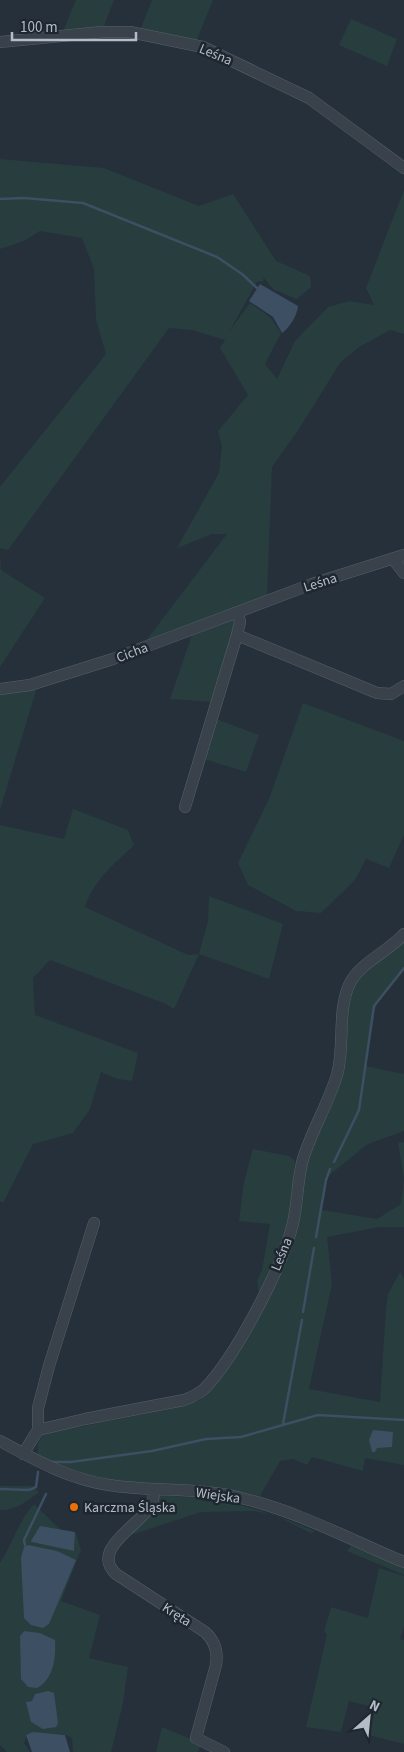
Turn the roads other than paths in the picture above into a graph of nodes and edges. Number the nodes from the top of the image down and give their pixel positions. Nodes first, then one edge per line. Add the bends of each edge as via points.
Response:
1 (0, 42) edge
2 (404, 168) edge
3 (399, 557) edge
4 (404, 573) edge
5 (238, 612) junction
6 (237, 635) junction
7 (404, 686) edge
8 (0, 688) edge
9 (185, 808) dead end
10 (404, 934) edge
11 (94, 1223) dead end
12 (38, 1430) junction
13 (0, 1441) edge
14 (23, 1454) junction
15 (154, 1489) junction
16 (404, 1562) edge
17 (224, 1752) edge

1 - 2 street, Leśna via 130,32 203,47 309,98
3 - 4 street
3 - 5 street, Leśna via 312,584
5 - 6 street
5 - 8 street, Cicha via 114,659 30,685
6 - 7 street via 377,693 388,695
6 - 9 street
10 - 12 street, Leśna via 361,970 350,984 336,1076 302,1161 288,1238 249,1324 224,1363 205,1388 184,1400
11 - 12 street via 49,1366 38,1408
12 - 14 street
13 - 14 street, Wiejska
14 - 15 street, Wiejska via 88,1480
15 - 16 street, Wiejska via 222,1494 258,1502
15 - 17 street, Kręta via 150,1508 118,1539 109,1562 116,1574 205,1632 212,1641 216,1649 216,1665 196,1738

